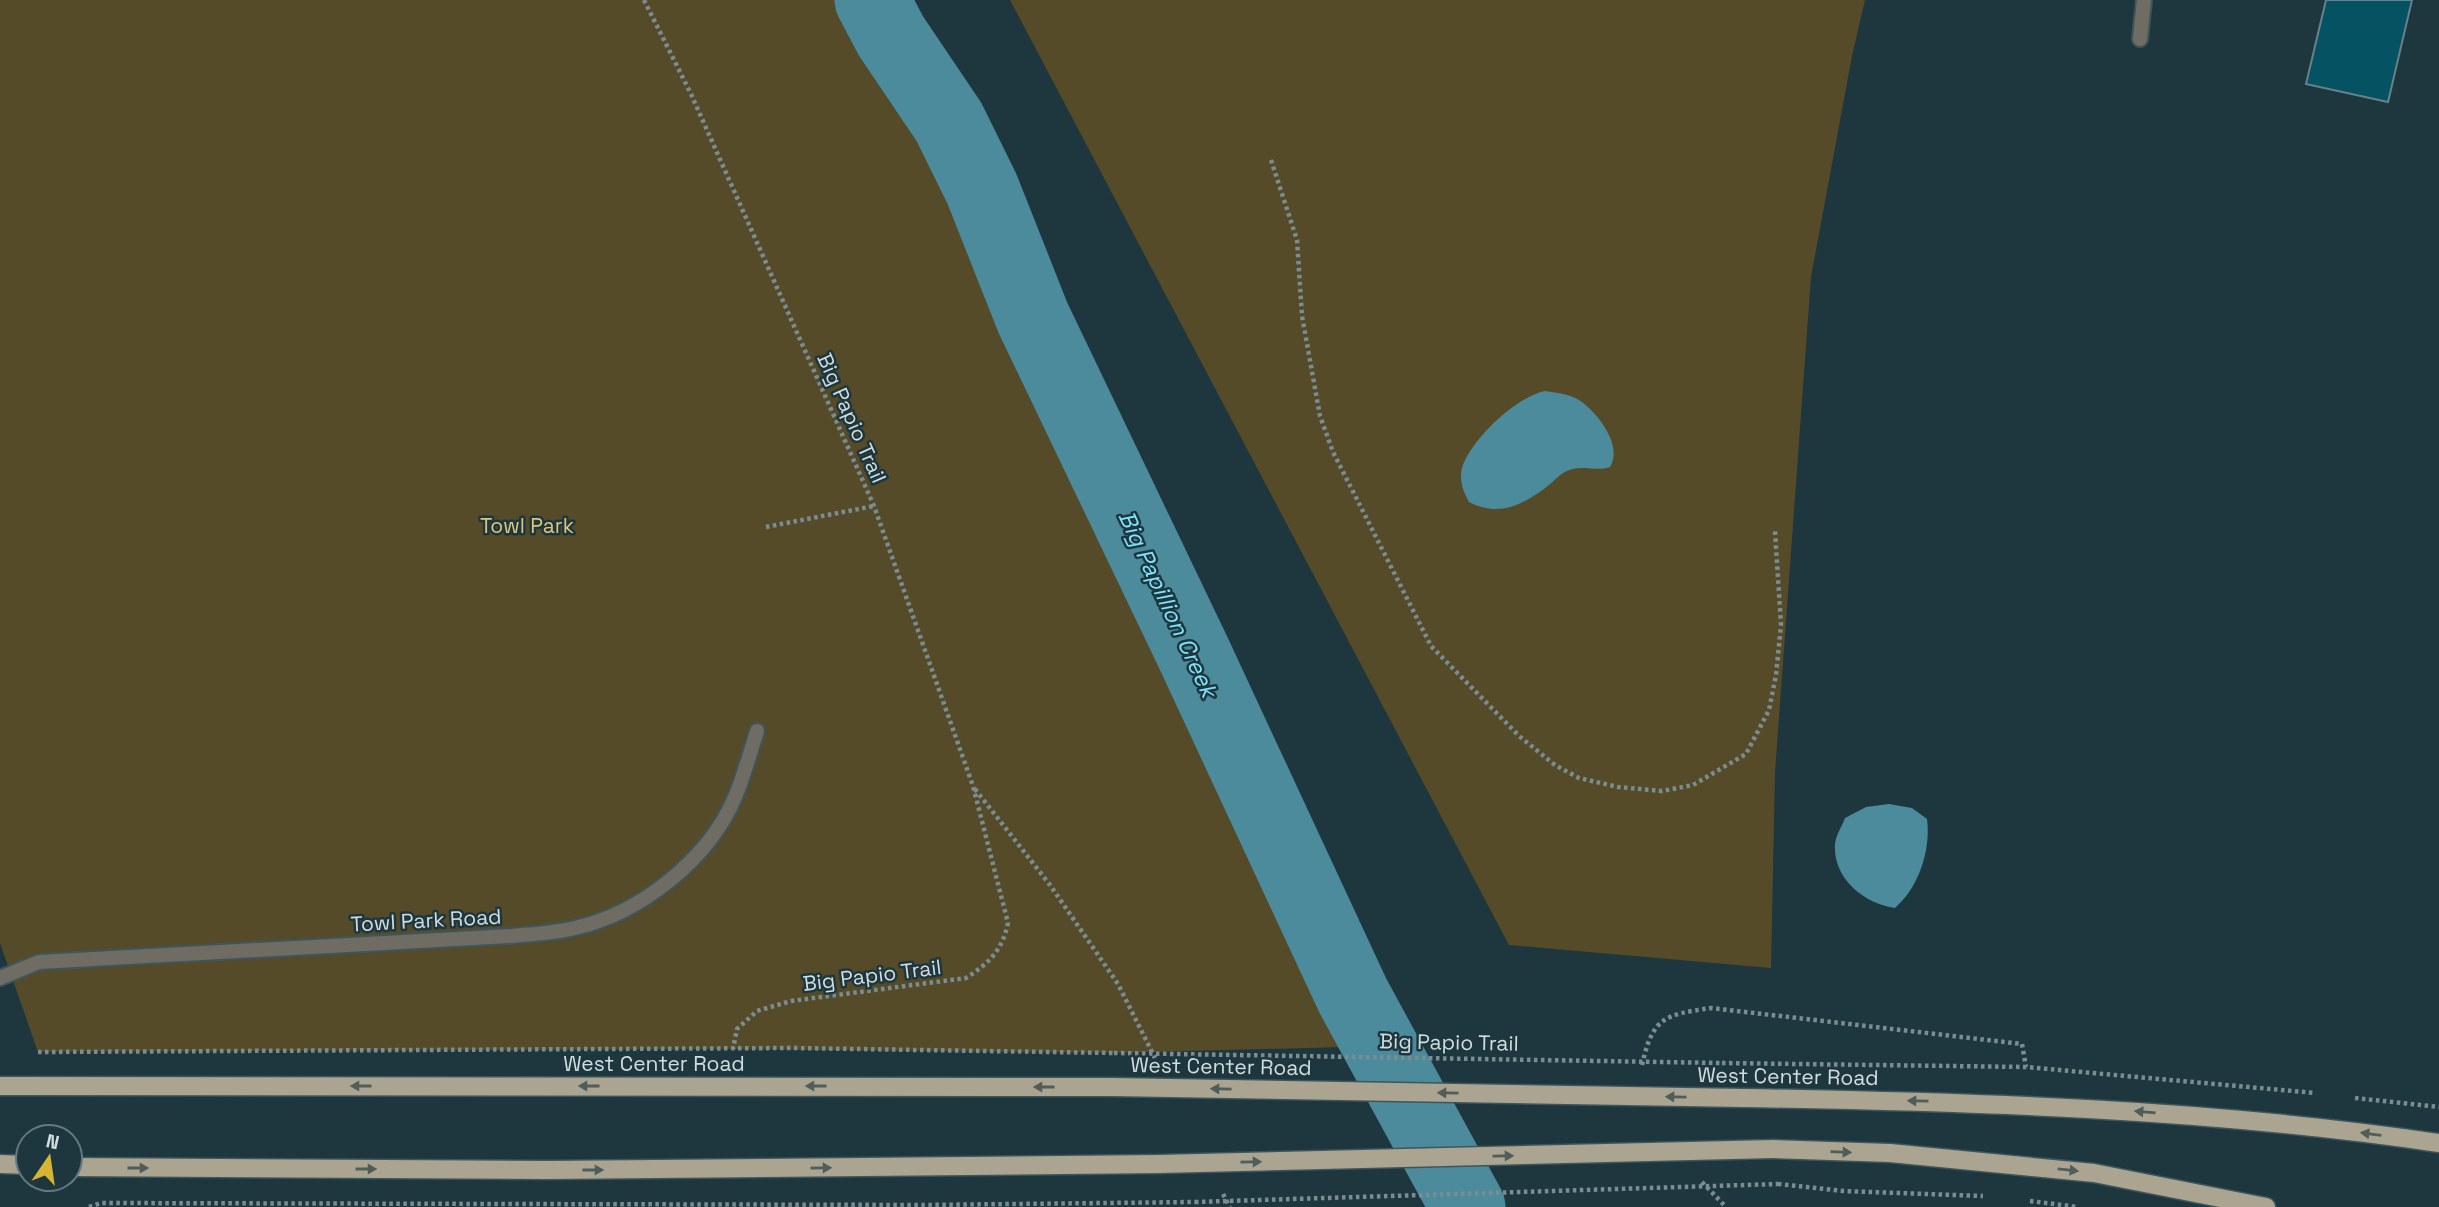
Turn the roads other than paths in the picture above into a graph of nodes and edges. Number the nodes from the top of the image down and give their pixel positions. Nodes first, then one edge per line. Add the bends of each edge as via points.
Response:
1 (2144, 0) edge
2 (2140, 39) dead end
3 (757, 731) dead end
4 (0, 978) edge
5 (0, 1086) edge
6 (2439, 1143) edge
7 (84, 1167) edge
8 (2266, 1207) edge

1 - 2 street
3 - 4 street, Towl Park Road via 735,797 703,847 642,900 576,928 498,937 39,962
6 -> 5 main road, West Center Road, bridge via 2072,1107 1744,1098 1112,1087
7 -> 8 main road, bridge via 548,1170 1159,1164 1773,1149 1890,1153 2081,1172

